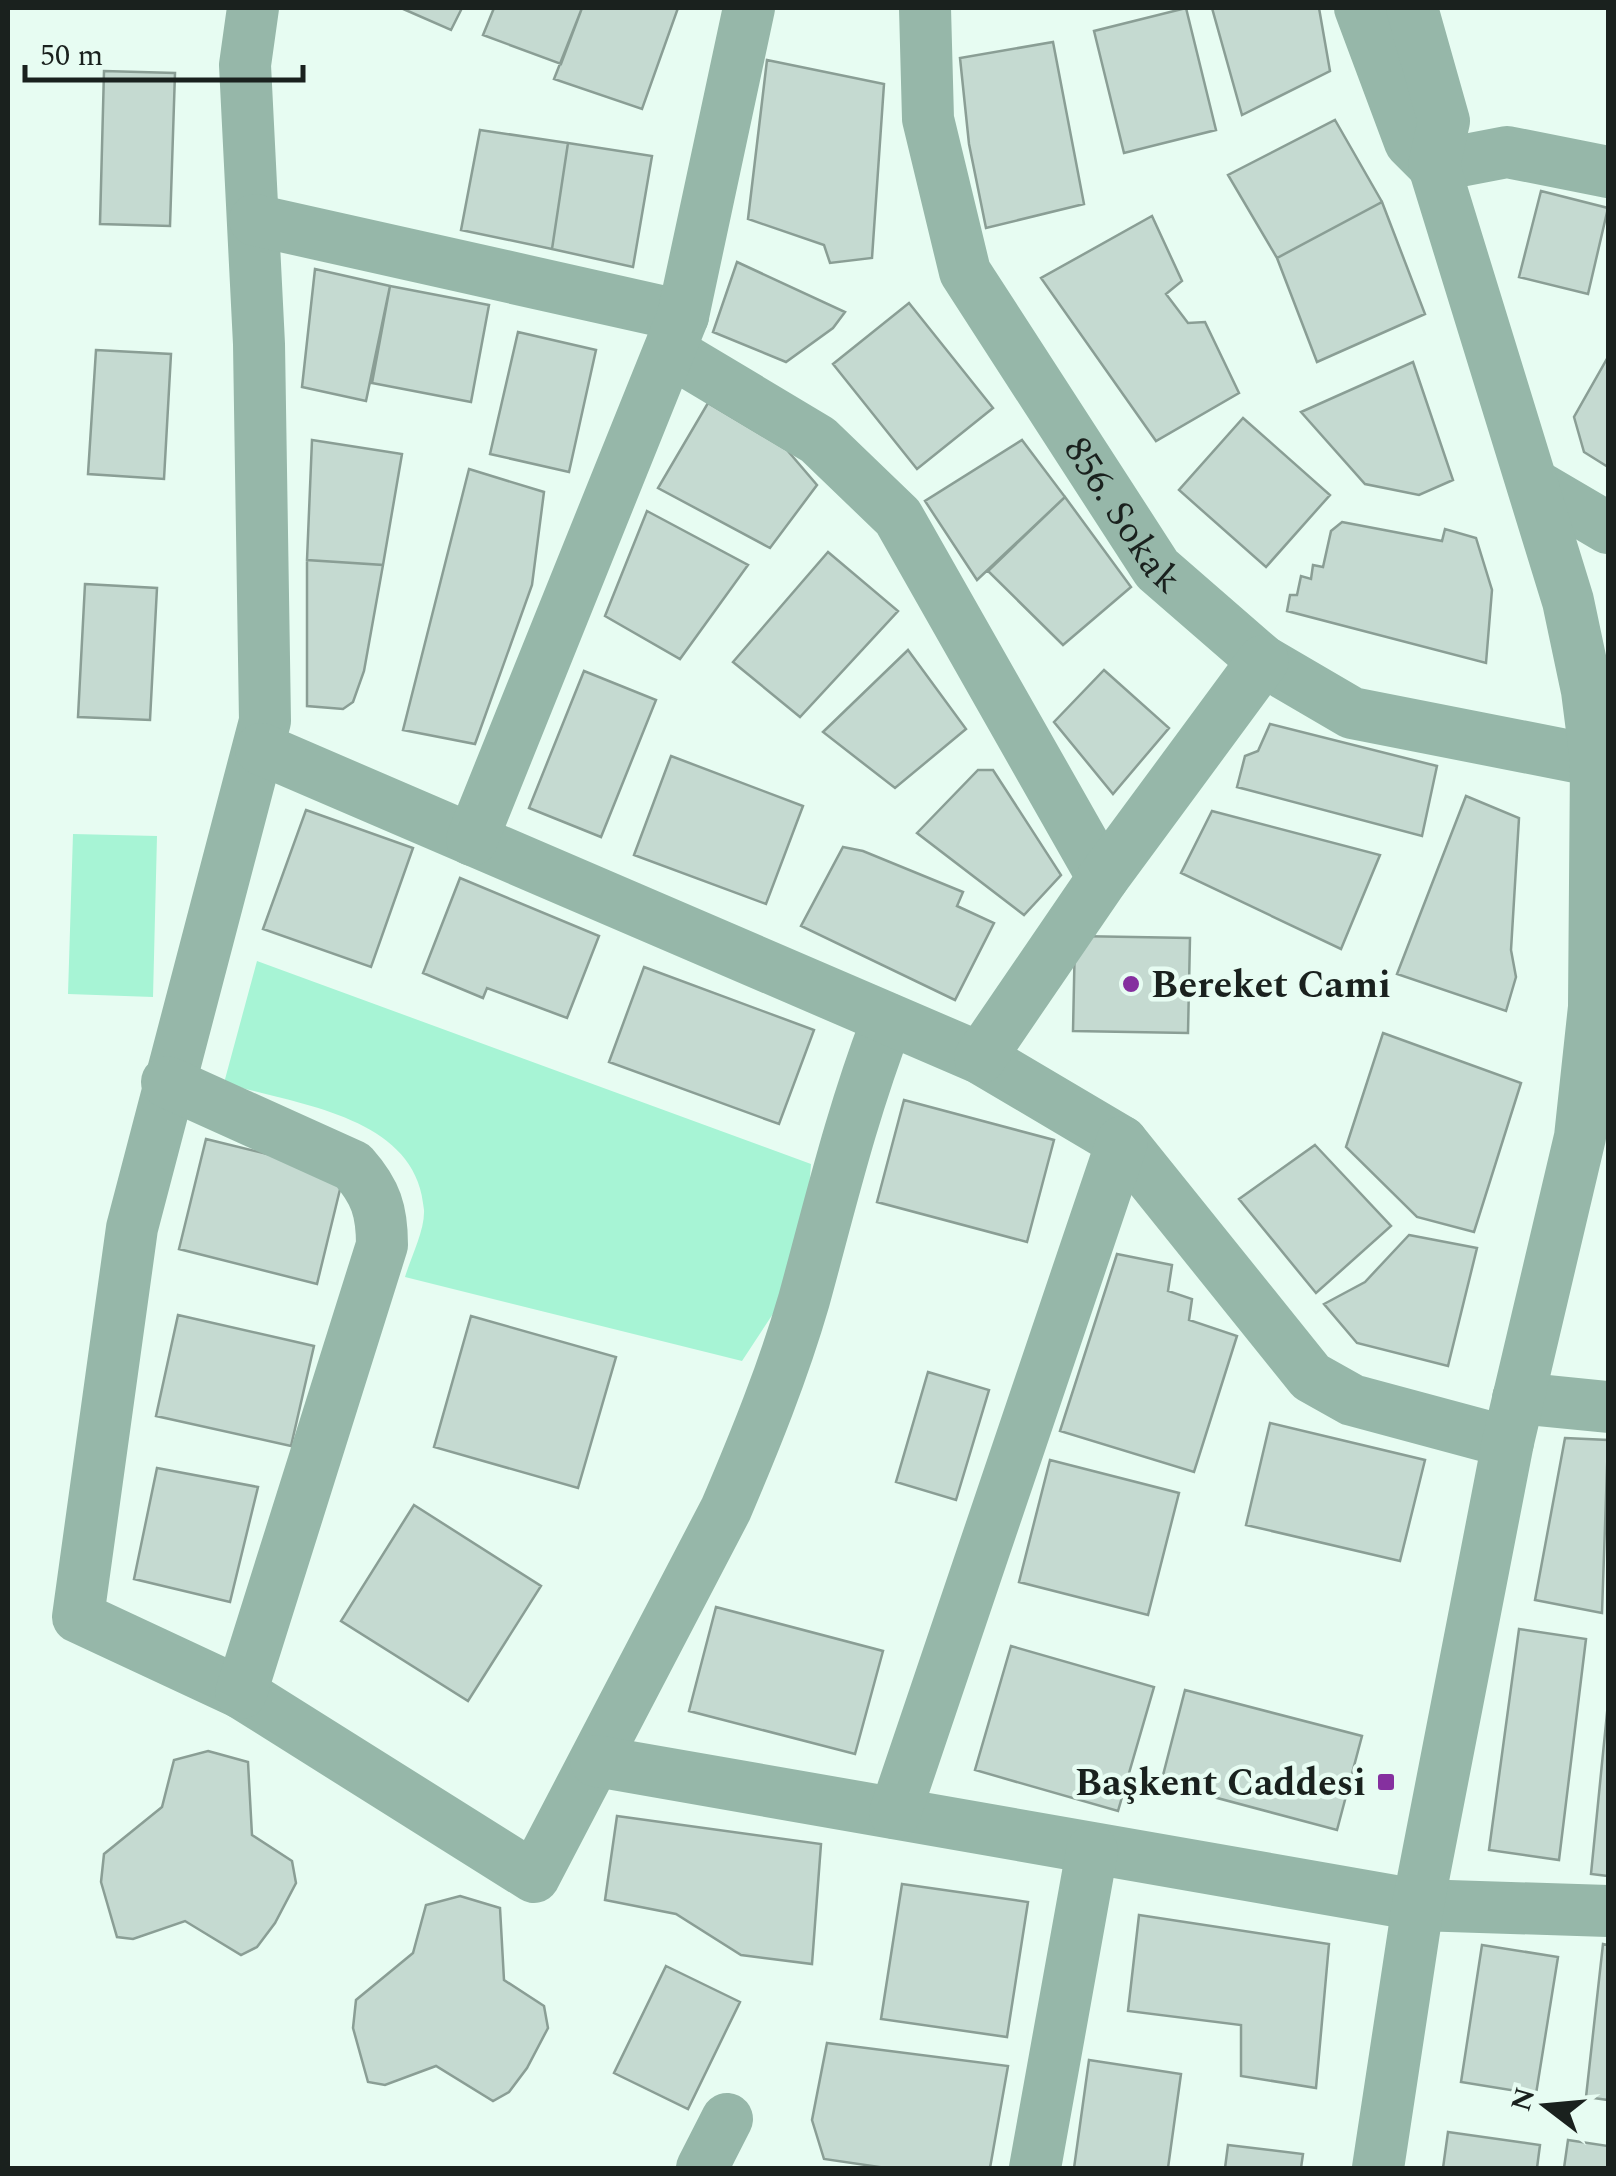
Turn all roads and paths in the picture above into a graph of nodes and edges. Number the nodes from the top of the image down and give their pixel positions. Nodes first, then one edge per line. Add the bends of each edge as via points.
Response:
1 (252, 8) edge
2 (749, 8) edge
3 (925, 8) edge
4 (1360, 8) edge
5 (1412, 8) edge
6 (1434, 166) junction
7 (1608, 172) edge
8 (255, 220) junction
9 (677, 334) junction
10 (1533, 484) junction
11 (1608, 528) edge
12 (1263, 661) junction
13 (261, 749) junction
14 (1596, 761) junction
15 (472, 840) junction
16 (1103, 878) junction
17 (1601, 1008) edge
18 (888, 1020) junction
19 (980, 1058) junction
20 (167, 1082) junction
21 (1122, 1142) junction
22 (1608, 1408) edge
23 (1513, 1420) junction
24 (241, 1692) junction
25 (596, 1761) junction
26 (895, 1814) junction
27 (1092, 1851) junction
28 (1418, 1906) junction
29 (1608, 1911) edge
30 (727, 2119) dead end
31 (702, 2168) edge
32 (1036, 2168) edge
33 (1378, 2168) edge

1 - 8 street via 245,65
2 - 9 street
3 - 12 street, 856. Sokak via 928,119 965,272 1157,569
4 - 6 street via 1410,142
5 - 6 street via 1444,122
6 - 7 street via 1507,152
6 - 10 street
8 - 9 street
8 - 13 street
9 - 15 street
9 - 16 street via 818,440 898,517
10 - 11 street
10 - 14 street via 1568,601
12 - 14 street, 856. Sokak via 1352,713
12 - 16 street
13 - 15 street
13 - 20 street
14 - 17 street
15 - 18 street
16 - 19 street
17 - 23 street via 1567,1208
18 - 19 street
18 - 25 street via 846,1134 803,1302 752,1448
19 - 21 street
20 - 24 street via 132,1228 78,1617
20 - 24 street via 353,1166 382,1213 382,1245
21 - 23 street via 1310,1377 1352,1400
21 - 26 street
22 - 23 street
23 - 28 street
24 - 25 street via 534,1878
25 - 26 street
26 - 27 street
27 - 28 street
27 - 32 street
28 - 29 street
28 - 33 street
30 - 31 street

